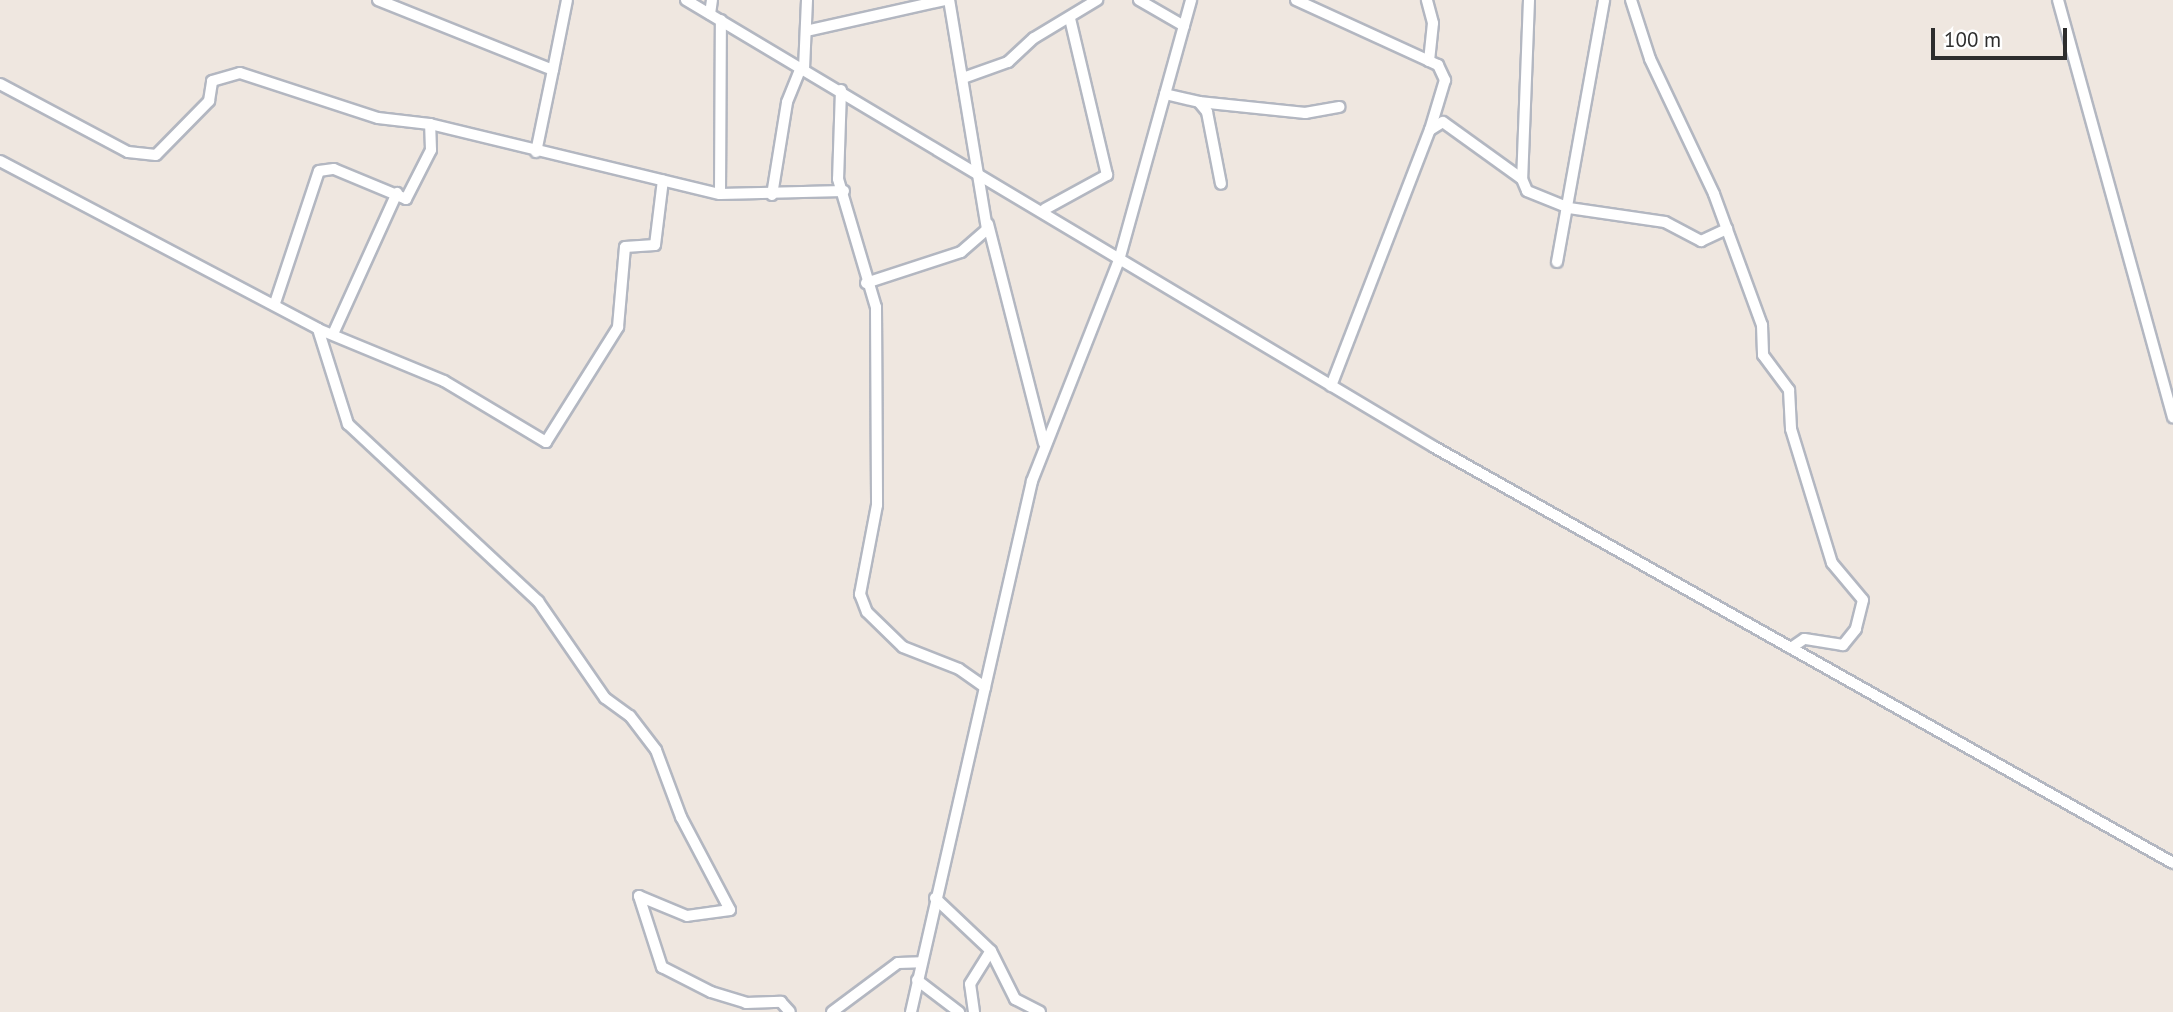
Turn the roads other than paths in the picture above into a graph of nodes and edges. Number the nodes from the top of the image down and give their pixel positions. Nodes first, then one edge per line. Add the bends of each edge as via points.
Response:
1 (378, 0) edge
2 (567, 0) edge
3 (686, 0) edge
4 (712, 0) edge
5 (807, 0) edge
6 (947, 0) edge
7 (1097, 0) edge
8 (1139, 0) edge
9 (1191, 0) edge
10 (1296, 0) edge
11 (1427, 0) edge
12 (1529, 0) edge
13 (1604, 0) edge
14 (1631, 0) edge
15 (2058, 0) edge
16 (710, 14) junction
17 (1070, 19) junction
18 (721, 20) junction
19 (1184, 26) junction
20 (806, 31) junction
21 (1429, 61) junction
22 (802, 68) junction
23 (553, 70) junction
24 (963, 78) junction
25 (0, 84) edge
26 (841, 90) junction
27 (1165, 94) junction
28 (1199, 102) junction
29 (1339, 107) dead end
30 (430, 124) junction
31 (1430, 130) junction
32 (536, 152) junction
33 (0, 161) edge
34 (982, 173) junction
35 (1522, 179) junction
36 (663, 180) junction
37 (1221, 184) dead end
38 (844, 191) junction
39 (397, 193) junction
40 (720, 194) junction
41 (772, 195) junction
42 (1569, 208) junction
43 (1045, 209) junction
44 (988, 224) junction
45 (1727, 229) junction
46 (1119, 260) junction
47 (1556, 262) dead end
48 (866, 283) junction
49 (275, 303) junction
50 (318, 329) junction
51 (334, 334) junction
52 (1331, 386) junction
53 (2173, 417) edge
54 (1044, 444) junction
55 (1791, 648) junction
56 (985, 687) junction
57 (2173, 863) edge
58 (935, 898) junction
59 (991, 951) junction
60 (921, 962) junction
61 (917, 980) junction
62 (1015, 999) junction
63 (780, 1007) edge
64 (790, 1012) edge
65 (832, 1012) edge
66 (911, 1012) edge
67 (959, 1012) edge
68 (974, 1012) edge
69 (1019, 1012) edge
70 (1040, 1012) edge

1 - 23 street
2 - 23 street
3 - 16 street
4 - 16 street
5 - 20 street
6 - 20 street
6 - 24 street
7 - 17 street
8 - 19 street
9 - 19 street
10 - 21 street
11 - 21 street via 1433,23
12 - 35 street
13 - 42 street
14 - 45 street via 1650,59
15 - 53 street
16 - 18 street
17 - 24 street via 991,71
17 - 43 street via 1107,175
18 - 22 street
18 - 40 street
19 - 27 street
20 - 22 street
21 - 31 street via 1438,65 1445,80
22 - 26 street
22 - 41 street via 787,102
23 - 32 street
24 - 34 street
25 - 30 street via 128,152 156,155 209,101 212,81 222,74 261,77 303,98 377,118
26 - 34 street
26 - 38 street via 836,131
27 - 28 street
27 - 46 street
28 - 29 street via 1306,113
28 - 37 street via 1218,145
30 - 32 street
30 - 39 street via 431,150 416,188 406,199
31 - 35 street via 1443,122
31 - 52 street
32 - 36 street
33 - 49 street
34 - 43 street
34 - 44 street
35 - 42 street via 1539,199
36 - 40 street
36 - 51 street via 655,245 625,247 618,327 546,442 444,381
38 - 41 street
38 - 48 street
39 - 49 street via 334,169 319,171
39 - 51 street
40 - 41 street
42 - 45 street via 1665,222 1702,240
42 - 47 street
43 - 46 street
44 - 48 street via 961,252
44 - 54 street
45 - 55 street via 1762,325 1763,355 1788,390 1791,429 1832,563 1863,600 1857,629 1843,645 1804,639
46 - 52 street
46 - 54 street
48 - 56 street via 876,307 879,457 877,505 860,594 867,612 903,647 959,669
49 - 50 street
50 - 51 street
50 - 63 street via 348,424 538,601 605,698 630,716 656,750 681,817 730,910 687,916 639,897 662,967 734,1000
52 - 55 street
54 - 56 street
55 - 57 street
56 - 58 street
58 - 59 street
58 - 60 street
59 - 62 street
59 - 68 street via 970,984
60 - 61 street
60 - 65 street via 898,963
61 - 66 street
61 - 67 street
62 - 69 street
62 - 70 street
63 - 64 street

